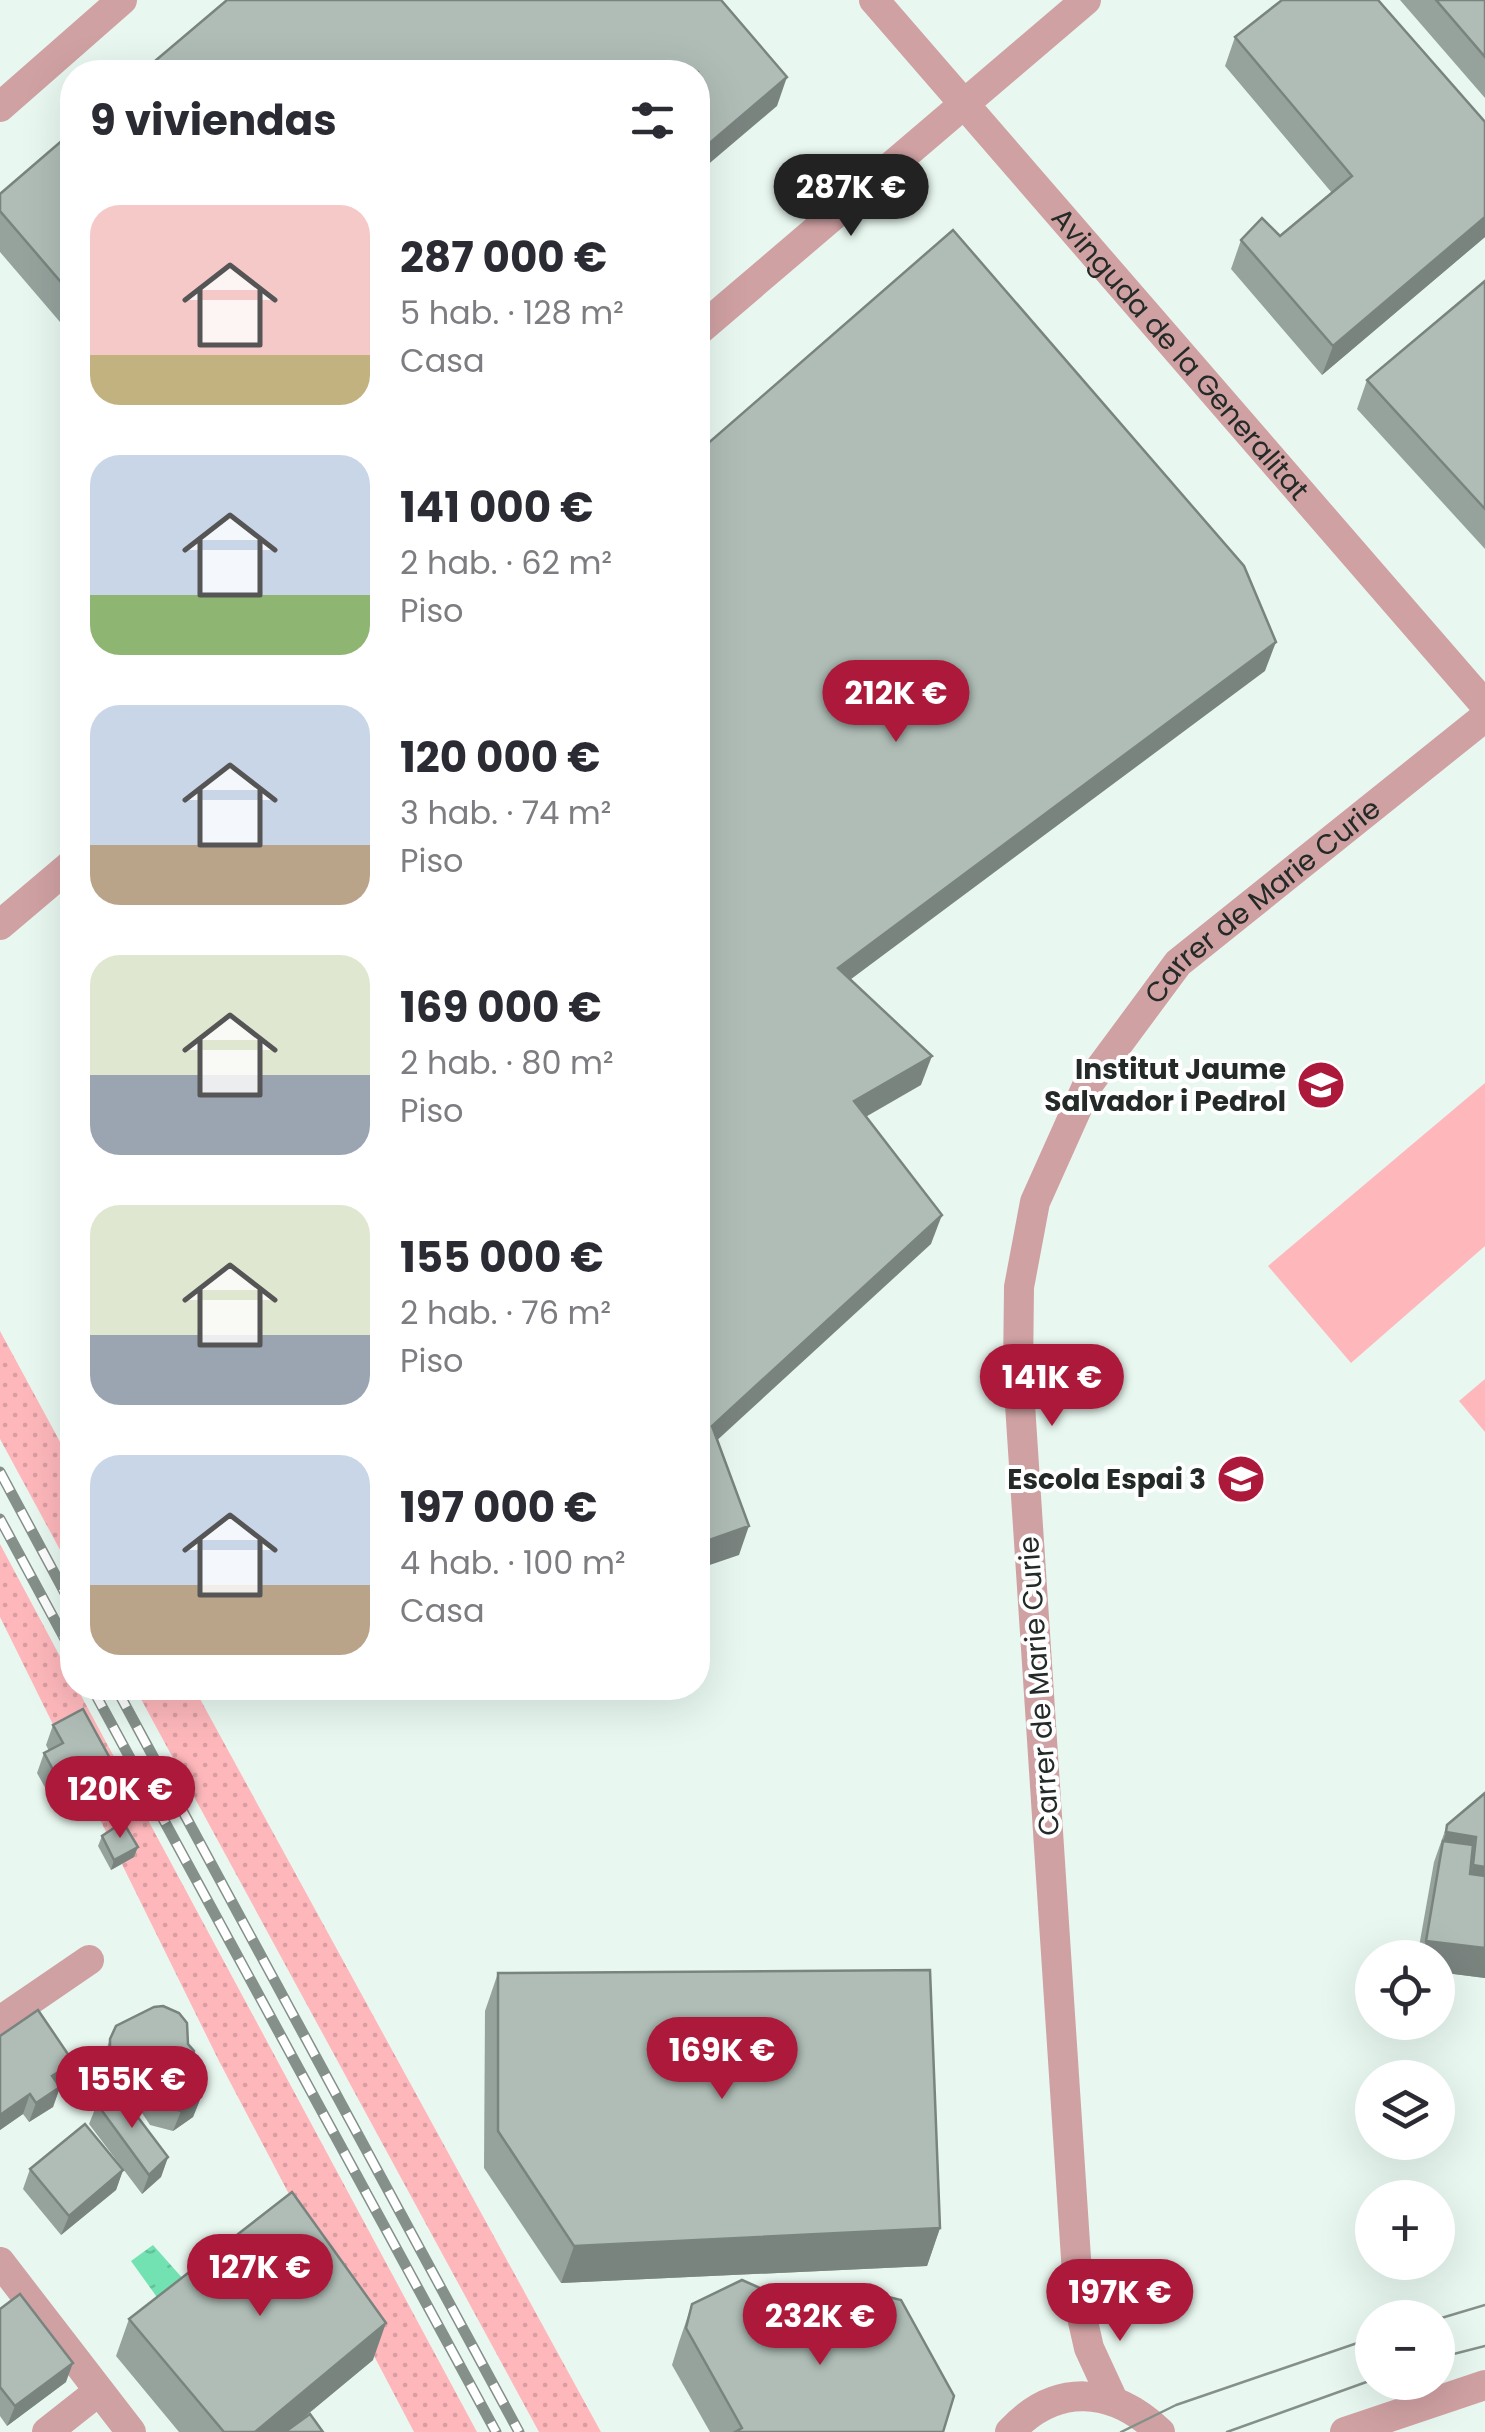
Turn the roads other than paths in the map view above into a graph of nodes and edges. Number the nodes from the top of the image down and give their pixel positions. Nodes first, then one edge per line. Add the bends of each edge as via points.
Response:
1 (122, 0) edge
2 (874, 0) edge
3 (1086, 0) edge
4 (965, 102) junction
5 (0, 107) edge
6 (710, 321) edge
7 (1485, 705) edge
8 (1485, 717) edge
9 (60, 874) edge
10 (0, 925) edge
11 (89, 1960) dead end
12 (0, 2020) edge
13 (0, 2262) edge
14 (1485, 2385) edge
15 (99, 2391) junction
16 (1113, 2400) junction
17 (48, 2432) edge
18 (130, 2432) edge
19 (1010, 2432) edge
20 (1160, 2432) edge
21 (1344, 2432) edge

1 - 5 street
2 - 4 street, Avinguda de la Generalitat
3 - 4 street
4 - 6 street
4 - 7 street, Avinguda de la Generalitat
8 - 16 street, Carrer de Marie Curie via 1178,963 1088,1086 1036,1202 1019,1287 1018,1374 1079,2304 1089,2348
9 - 10 street
11 - 12 street
13 - 15 street
14 - 21 street
15 - 17 street
15 - 18 street
16 - 19 street via 1066,2398 1034,2411
16 - 20 street

